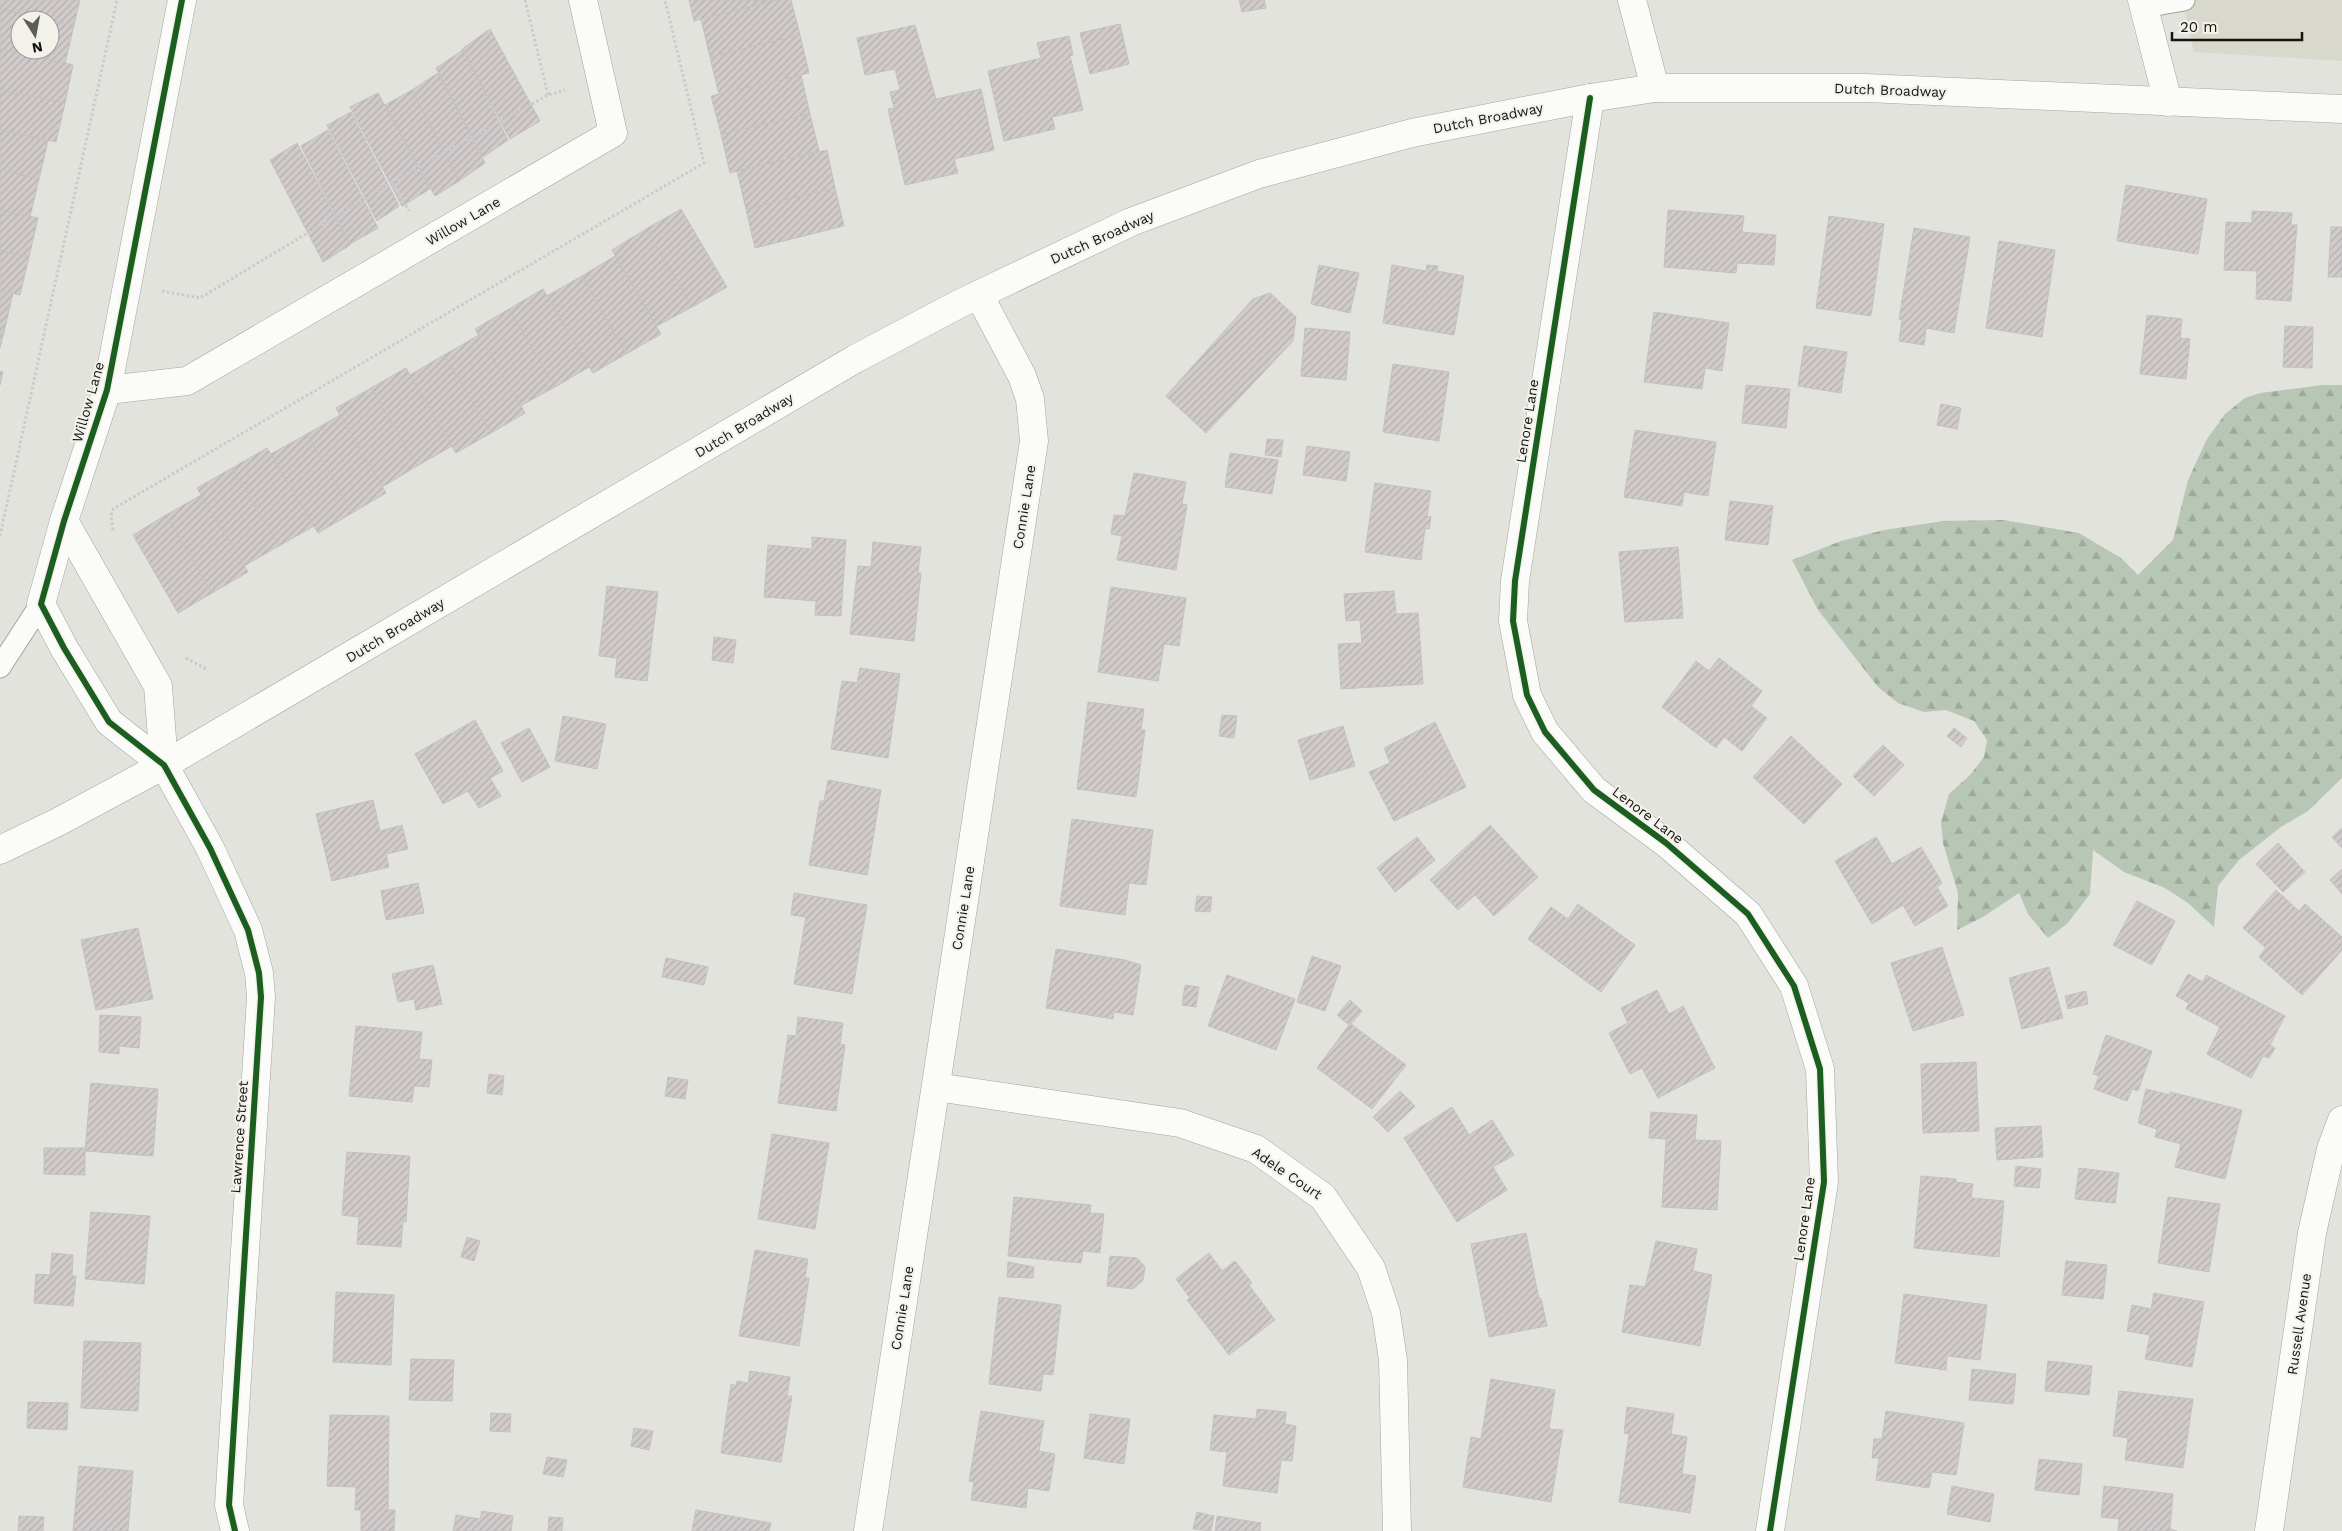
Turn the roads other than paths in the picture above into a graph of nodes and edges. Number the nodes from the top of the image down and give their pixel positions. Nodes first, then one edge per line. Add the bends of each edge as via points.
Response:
1 (182, 0) edge
2 (584, 0) edge
3 (1632, 0) edge
4 (2184, 0) edge
5 (2143, 3) edge
6 (1655, 88) junction
7 (1590, 98) junction
8 (2168, 102) junction
9 (2342, 109) edge
10 (979, 294) junction
11 (107, 390) junction
12 (64, 522) junction
13 (41, 604) junction
14 (0, 667) edge
15 (164, 765) junction
16 (0, 850) edge
17 (936, 1087) junction
18 (2342, 1120) edge
19 (235, 1531) edge
20 (868, 1531) edge
21 (1397, 1531) edge
22 (1770, 1531) edge
23 (2269, 1531) edge

1 - 11 street, Willow Lane
2 - 11 street, Willow Lane via 612,133 187,381
3 - 6 street
4 - 5 lane
5 - 8 street
6 - 7 street, Dutch Broadway
6 - 8 street, Dutch Broadway via 1866,88
7 - 10 street, Dutch Broadway via 1412,133 1259,174 1131,222
7 - 22 street, Lenore Lane via 1515,580 1513,621 1528,695 1545,732 1594,790 1666,843 1748,914 1794,986 1820,1069 1824,1182
8 - 9 street, Dutch Broadway
10 - 15 street, Dutch Broadway via 855,359
10 - 17 street, Connie Lane via 1030,399 1034,441
11 - 12 street, Willow Lane
12 - 13 street, Willow Lane
12 - 15 street via 158,686
13 - 14 lane
13 - 15 street via 109,722
15 - 16 street, Dutch Broadway
15 - 19 street, Lawrence Street via 231,890 248,930 259,973 229,1505
17 - 20 street, Connie Lane
17 - 21 street, Adele Court via 1180,1123 1256,1149 1324,1197 1371,1268 1386,1313 1393,1360
18 - 23 street, Russell Avenue via 2330,1149 2312,1233

